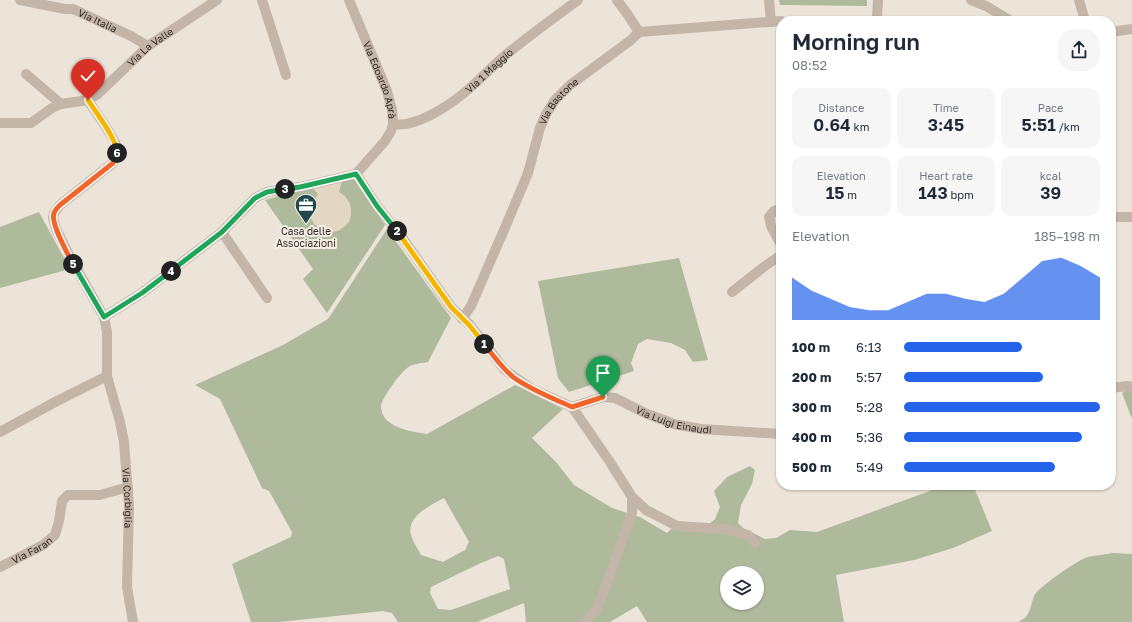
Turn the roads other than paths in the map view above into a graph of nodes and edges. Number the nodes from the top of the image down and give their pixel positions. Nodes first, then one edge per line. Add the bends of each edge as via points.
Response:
1 (20, 0) edge
2 (217, 0) edge
3 (262, 0) edge
4 (349, 0) edge
5 (578, 0) edge
6 (617, 0) edge
7 (769, 0) edge
8 (878, 0) edge
9 (971, 0) edge
10 (1079, 0) edge
11 (877, 16) edge
12 (1003, 16) edge
13 (1084, 16) edge
14 (776, 21) edge
15 (639, 32) junction
16 (1116, 32) edge
17 (1132, 32) edge
18 (148, 46) junction
19 (26, 74) dead end
20 (286, 75) dead end
21 (88, 100) junction
22 (61, 104) junction
23 (0, 123) edge
24 (393, 124) junction
25 (356, 174) junction
26 (776, 210) edge
27 (1116, 217) edge
28 (1132, 217) edge
29 (222, 232) junction
30 (776, 236) edge
31 (776, 258) edge
32 (732, 292) dead end
33 (267, 298) dead end
34 (104, 317) junction
35 (462, 319) junction
36 (107, 376) junction
37 (1116, 387) edge
38 (1132, 387) edge
39 (572, 407) junction
40 (0, 432) edge
41 (776, 434) edge
42 (128, 487) junction
43 (632, 497) junction
44 (755, 543) dead end
45 (0, 567) edge
46 (134, 621) edge
47 (584, 622) edge

1 - 18 street, Via Italia via 73,9
2 - 18 street, Via La Valle
3 - 20 street
4 - 24 street, Via Edoardo Aprà via 387,92
5 - 24 street, Via 1 Maggio via 498,61 464,94 432,114 407,124
6 - 15 street
7 - 14 street
8 - 11 street
9 - 12 street
10 - 13 street
14 - 15 street
15 - 35 street, Via Bastone via 570,85 546,114 528,173 472,306
16 - 17 street
18 - 21 street, Via La Valle via 98,94
19 - 22 street
21 - 22 street
21 - 34 street, Via Corbiglia via 114,141 117,156 113,163 60,205 53,218 70,259
22 - 23 street via 31,123
24 - 25 street, Via Edoardo Aprà via 385,141
25 - 29 street via 267,192 255,198
25 - 35 street
26 - 30 street via 769,217
27 - 28 street
29 - 33 street
29 - 34 street via 142,293
31 - 32 street
34 - 36 street, Via Corbiglia via 107,332
35 - 39 street via 512,376 532,389
36 - 40 street
36 - 42 street, Via Corbiglia via 124,442
37 - 38 street
39 - 41 street, Via Luigi Einaudi via 603,397 615,398 674,424 701,429
39 - 43 street
42 - 45 street, Via Faran via 100,495 68,495 62,501 55,535 43,545
42 - 46 street, Via Corbiglia via 127,587
43 - 44 street via 646,510 677,526 725,529 748,535
43 - 47 street via 632,513 601,599 595,612

